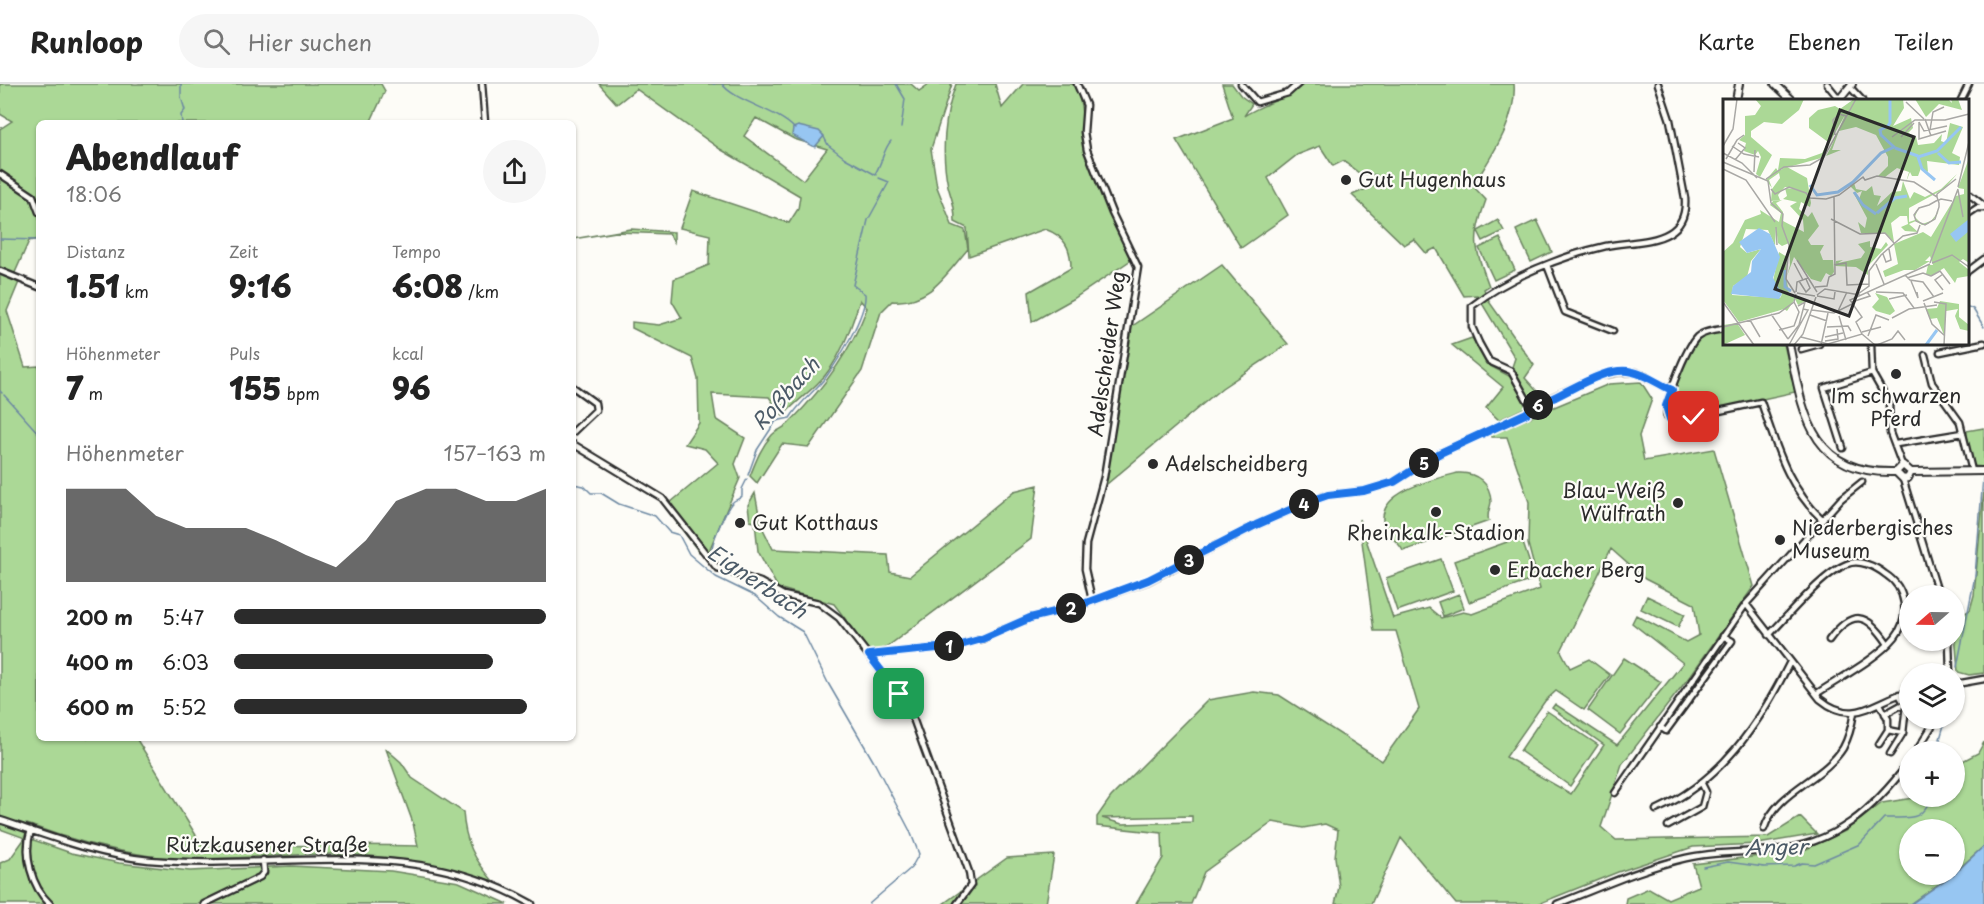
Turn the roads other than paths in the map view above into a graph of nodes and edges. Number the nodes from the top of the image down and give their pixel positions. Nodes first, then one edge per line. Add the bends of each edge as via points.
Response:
1 (482, 84) edge
2 (1077, 84) edge
3 (1241, 84) edge
4 (1298, 84) edge
5 (1658, 84) edge
6 (1739, 84) edge
7 (1775, 84) edge
8 (1827, 84) edge
9 (1969, 84) edge
10 (1851, 86) edge
11 (1736, 99) edge
12 (1791, 99) edge
13 (1839, 99) edge
14 (1841, 99) edge
15 (1861, 99) edge
16 (1962, 99) edge
17 (485, 120) edge
18 (0, 174) edge
19 (1969, 194) edge
20 (1977, 200) junction
21 (36, 204) edge
22 (1984, 207) edge
23 (1977, 208) junction
24 (1969, 213) edge
25 (1984, 259) edge
26 (1547, 266) junction
27 (1969, 270) edge
28 (0, 271) edge
29 (36, 286) edge
30 (1723, 330) edge
31 (1613, 332) dead end
32 (1984, 343) edge
33 (1789, 345) edge
34 (1815, 345) edge
35 (1871, 345) edge
36 (1801, 349) dead end
37 (1940, 352) dead end
38 (1925, 355) dead end
39 (1872, 373) junction
40 (576, 389) edge
41 (1672, 390) junction
42 (1531, 407) junction
43 (576, 429) edge
44 (1963, 433) junction
45 (1896, 444) junction
46 (576, 446) edge
47 (1843, 448) dead end
48 (1902, 465) junction
49 (1911, 471) junction
50 (1972, 471) junction
51 (1984, 471) edge
52 (1896, 472) junction
53 (1903, 479) junction
54 (1863, 482) dead end
55 (1823, 520) junction
56 (1936, 585) edge
57 (1092, 600) junction
58 (1746, 604) junction
59 (1769, 635) junction
60 (1723, 636) junction
61 (1829, 640) dead end
62 (1888, 645) junction
63 (869, 655) junction
64 (1790, 662) junction
65 (1984, 679) edge
66 (1965, 682) edge
67 (1816, 694) junction
68 (1899, 694) edge
69 (1880, 704) junction
70 (1899, 706) edge
71 (1854, 712) junction
72 (1885, 714) junction
73 (1660, 727) junction
74 (1904, 729) edge
75 (1888, 730) junction
76 (1903, 733) junction
77 (1879, 744) dead end
78 (1890, 754) dead end
79 (1899, 776) edge
80 (1702, 784) junction
81 (1615, 793) dead end
82 (1656, 810) dead end
83 (0, 819) edge
84 (1668, 826) dead end
85 (1764, 829) dead end
86 (31, 830) junction
87 (263, 860) junction
88 (50, 904) edge
89 (204, 904) edge
90 (532, 904) edge
91 (957, 904) edge
92 (1557, 904) edge

1 - 17 street
2 - 57 street, Adelscheider Weg via 1086,105 1087,150 1137,267 1105,471 1086,544 1085,569
3 - 4 street via 1257,102 1288,93
5 - 26 street via 1670,120 1685,198 1681,222 1664,236 1604,247
6 - 11 main road
7 - 12 main road
8 - 13 street
9 - 16 street
10 - 14 main road
10 - 15 street
18 - 21 street via 33,196
19 - 20 street
20 - 22 street
20 - 23 street
22 - 23 street
23 - 24 street
25 - 27 street
26 - 31 street via 1565,312
26 - 42 street via 1480,300 1472,306 1470,314 1472,327 1489,361 1511,371
28 - 29 street
30 - 41 street via 1697,337
32 - 37 street
33 - 52 main road via 1805,417 1823,448 1856,468
34 - 36 street
35 - 39 street
38 - 44 street via 1932,383 1960,422
39 - 45 street via 1890,409 1890,433
39 - 47 street via 1824,388
40 - 43 street via 596,403 596,410
41 - 42 street via 1636,372 1619,372 1598,376
41 - 55 street via 1665,411 1670,419 1677,420 1761,402 1793,486
42 - 57 street via 1521,417 1440,453 1394,482 1308,502 1148,580
44 - 45 street
44 - 50 street
45 - 48 street
46 - 63 street via 662,498 717,568 760,582 783,595 827,607
48 - 49 main road
48 - 52 main road
49 - 50 main road
49 - 53 main road
50 - 51 main road
52 - 53 main road
53 - 56 street
54 - 55 street
55 - 58 street
57 - 63 street via 957,646
58 - 59 street
58 - 60 street
59 - 62 street via 1830,573 1859,563 1893,578 1900,586 1905,602 1899,629
59 - 64 street
60 - 73 street
60 - 73 street via 1732,641 1666,731
61 - 62 street via 1848,619 1855,617 1874,627
62 - 67 street
63 - 91 street via 914,721 969,872 971,885
64 - 67 street
64 - 80 street via 1767,705 1735,750
65 - 66 street
67 - 71 street via 1831,707
68 - 69 street
69 - 71 street
69 - 72 street
70 - 72 street
71 - 85 street via 1851,730 1840,752 1775,808
72 - 75 street
73 - 81 street
74 - 76 street
75 - 76 street
75 - 77 street
76 - 78 street
79 - 92 street via 1885,794 1845,827 1800,846 1688,858
80 - 82 street
80 - 84 street via 1706,792 1702,807
83 - 86 street, Rützkausener Straße
86 - 87 street, Rützkausener Straße via 76,846 148,860
86 - 88 street via 26,846 33,878
87 - 89 street via 264,872 260,876
87 - 90 street, Rützkausener Straße via 363,859 420,865 486,882

